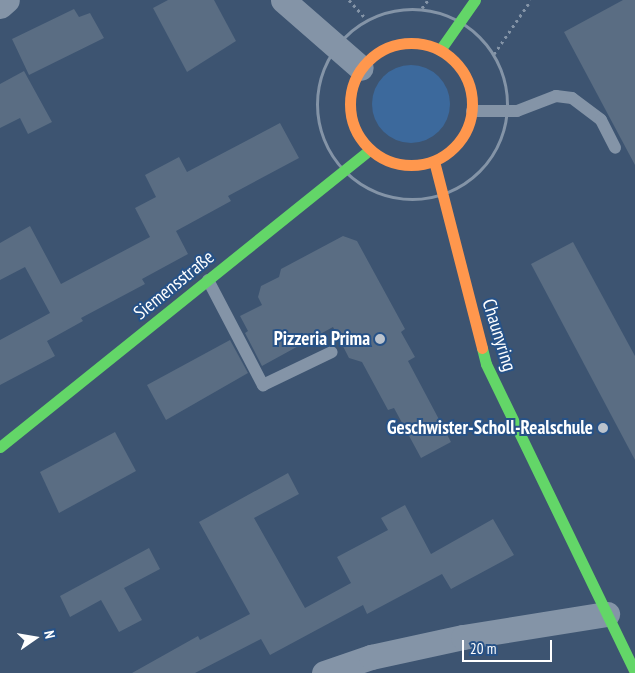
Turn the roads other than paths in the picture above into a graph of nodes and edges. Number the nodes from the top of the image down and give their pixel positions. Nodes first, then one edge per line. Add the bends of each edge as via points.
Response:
1 (7, 0) edge
2 (283, 0) edge
3 (475, 0) edge
4 (0, 6) edge
5 (440, 50) junction
6 (361, 68) junction
7 (472, 111) junction
8 (615, 148) dead end
9 (369, 150) junction
10 (434, 161) junction
11 (208, 280) junction
12 (332, 352) dead end
13 (0, 447) edge
14 (607, 614) junction
15 (635, 672) edge
16 (324, 673) edge

1 - 4 street
2 - 6 street
3 - 5 street
5 - 6 street via 421,43 402,42 385,48
5 - 7 street via 456,62 467,79
6 - 9 street via 350,92 350,113 356,133
7 - 8 lane via 508,111 556,96 572,98 601,120
7 - 10 street via 462,138 447,154
9 - 10 street via 387,161 407,166
9 - 11 street, Siemensstraße
10 - 14 street, Chaunyring via 486,364
11 - 12 lane via 263,385
11 - 13 street, Siemensstraße
14 - 15 street, Chaunyring
14 - 16 street via 454,639 371,657

